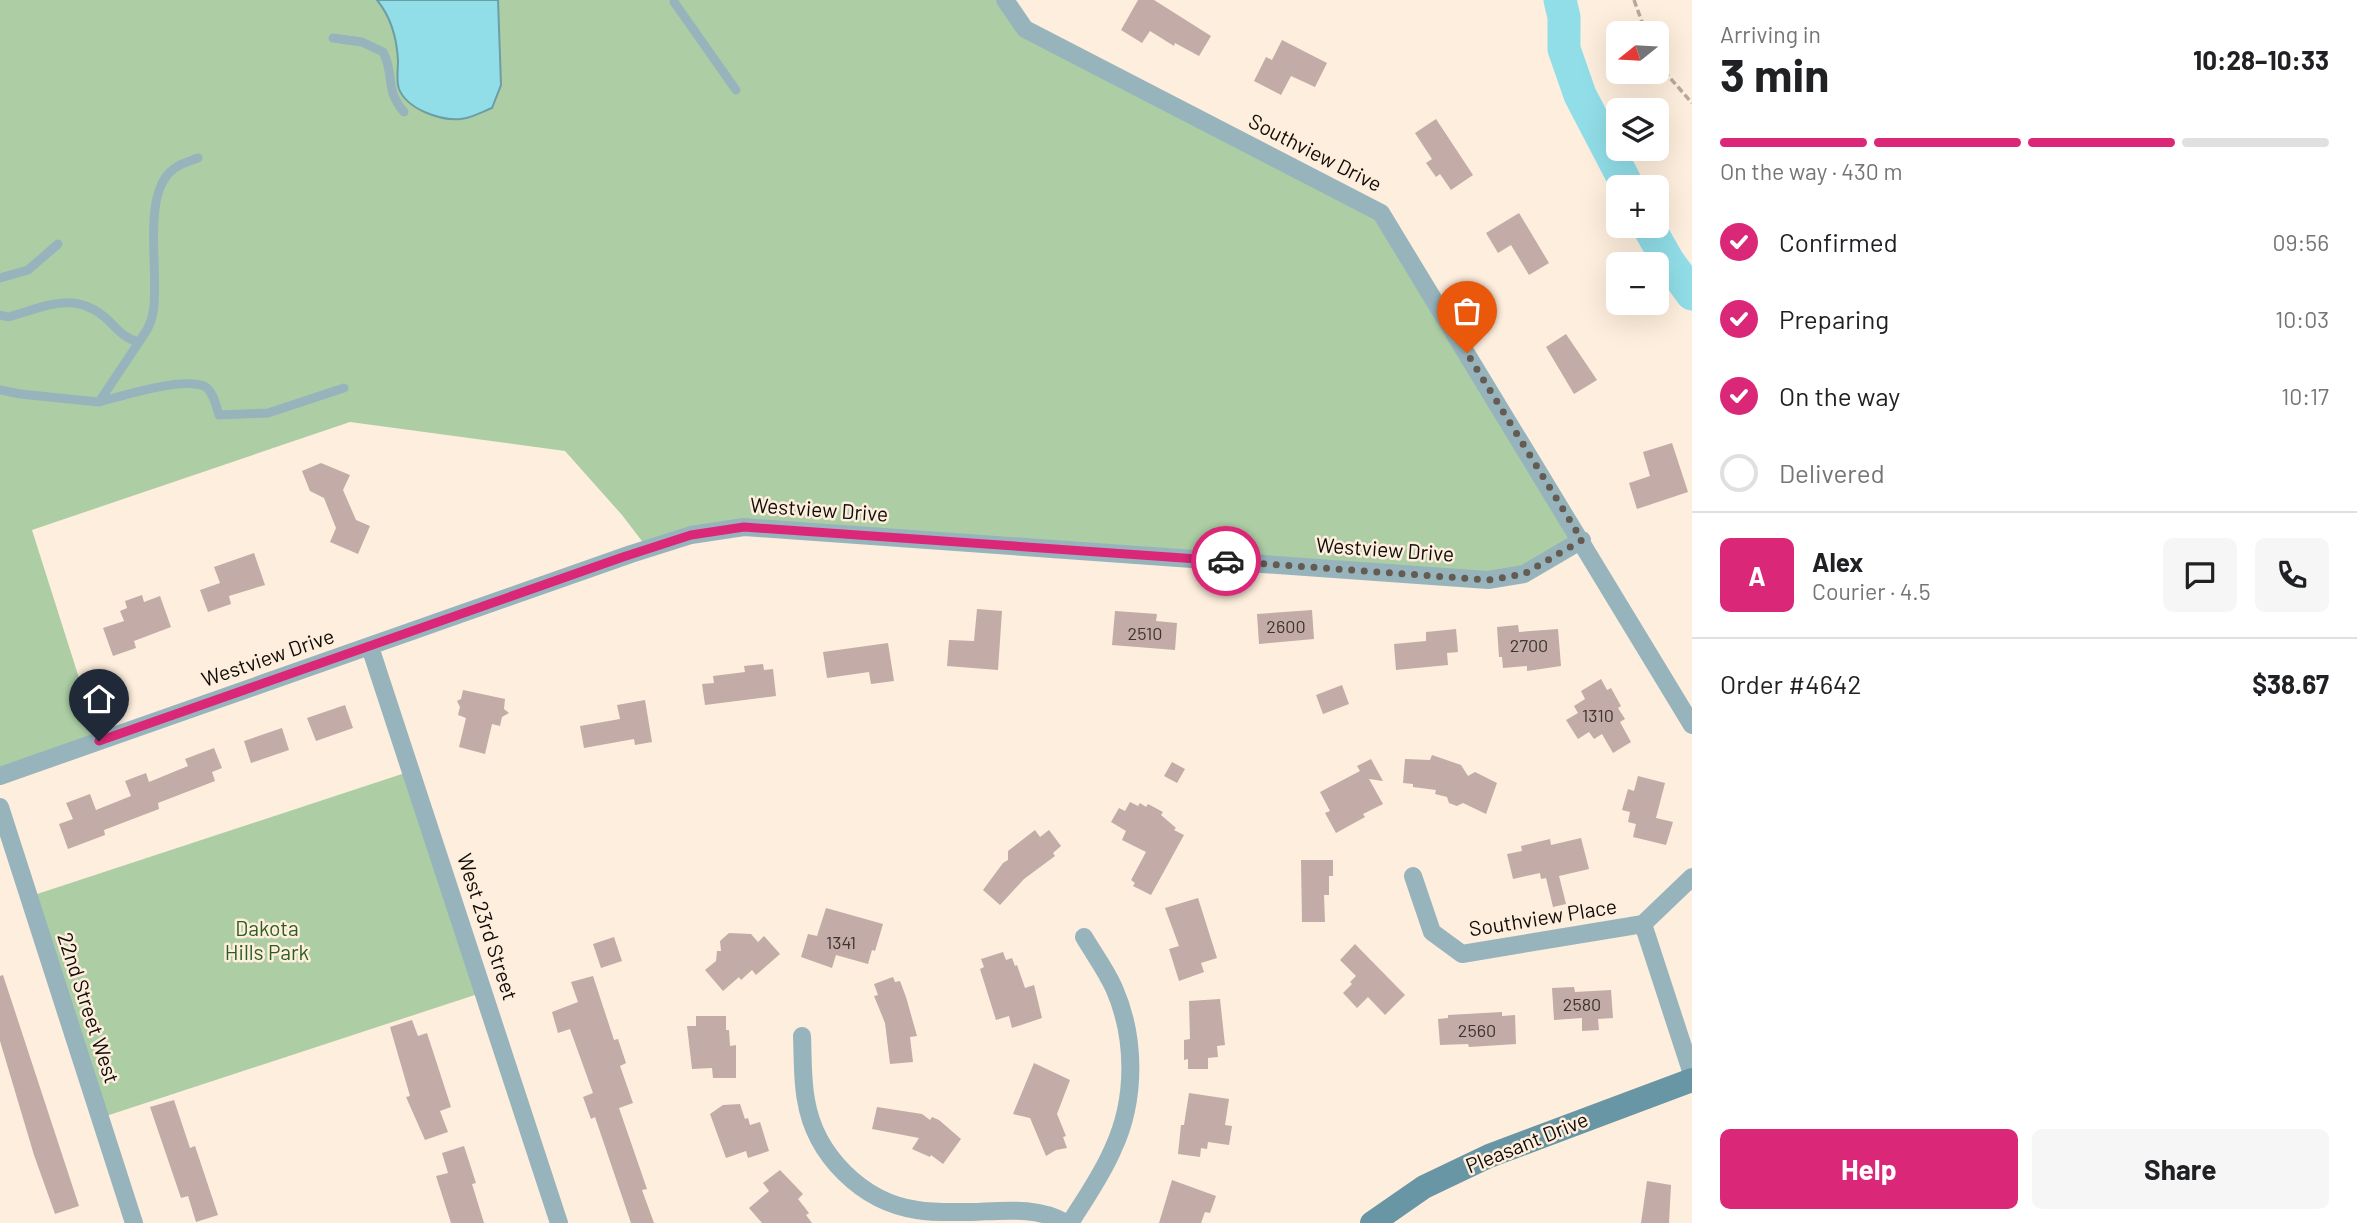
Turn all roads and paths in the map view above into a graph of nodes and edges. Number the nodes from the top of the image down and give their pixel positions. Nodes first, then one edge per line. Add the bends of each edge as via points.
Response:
1 (1005, 0) edge
2 (1634, 0) edge
3 (674, 2) dead end
4 (1642, 21) edge
5 (333, 38) dead end
6 (1670, 78) edge
7 (736, 90) dead end
8 (1692, 103) edge
9 (404, 112) dead end
10 (198, 158) dead end
11 (58, 244) dead end
12 (0, 278) edge
13 (0, 315) edge
14 (139, 342) junction
15 (344, 388) dead end
16 (0, 390) edge
17 (99, 402) junction
18 (1582, 540) junction
19 (370, 647) junction
20 (1692, 725) edge
21 (0, 776) edge
22 (0, 807) edge
23 (1413, 876) dead end
24 (1692, 877) edge
25 (1643, 924) junction
26 (1084, 937) dead end
27 (802, 1036) dead end
28 (1692, 1074) edge
29 (1692, 1080) edge
30 (134, 1223) edge
31 (559, 1223) edge
32 (1068, 1223) edge
33 (1371, 1223) edge

1 - 18 street, Southview Drive via 1025,30 1381,213
2 - 4 path
3 - 7 lane
5 - 9 lane via 362,42 383,52 390,89
6 - 8 path
10 - 14 lane via 170,171 161,183 155,213 154,310
11 - 12 lane via 28,270
13 - 14 lane via 72,301 85,303 129,340
14 - 17 lane
15 - 17 lane via 268,413 219,415 211,392 204,386 183,384
16 - 17 lane
18 - 19 street, Westview Drive via 1524,574 1489,580 744,527 691,535 631,554
18 - 20 street, Southview Drive
19 - 21 street, Westview Drive
19 - 31 street, West 23rd Street
22 - 30 street, 22nd Street West
23 - 25 street, Southview Place via 1433,932 1462,954
24 - 25 street
25 - 28 street
26 - 32 street via 1122,1010 1130,1079 1115,1146
27 - 32 street via 812,1124 830,1158 858,1185 879,1198 916,1210 1033,1212
29 - 33 street, Pleasant Drive via 1489,1156 1424,1187

